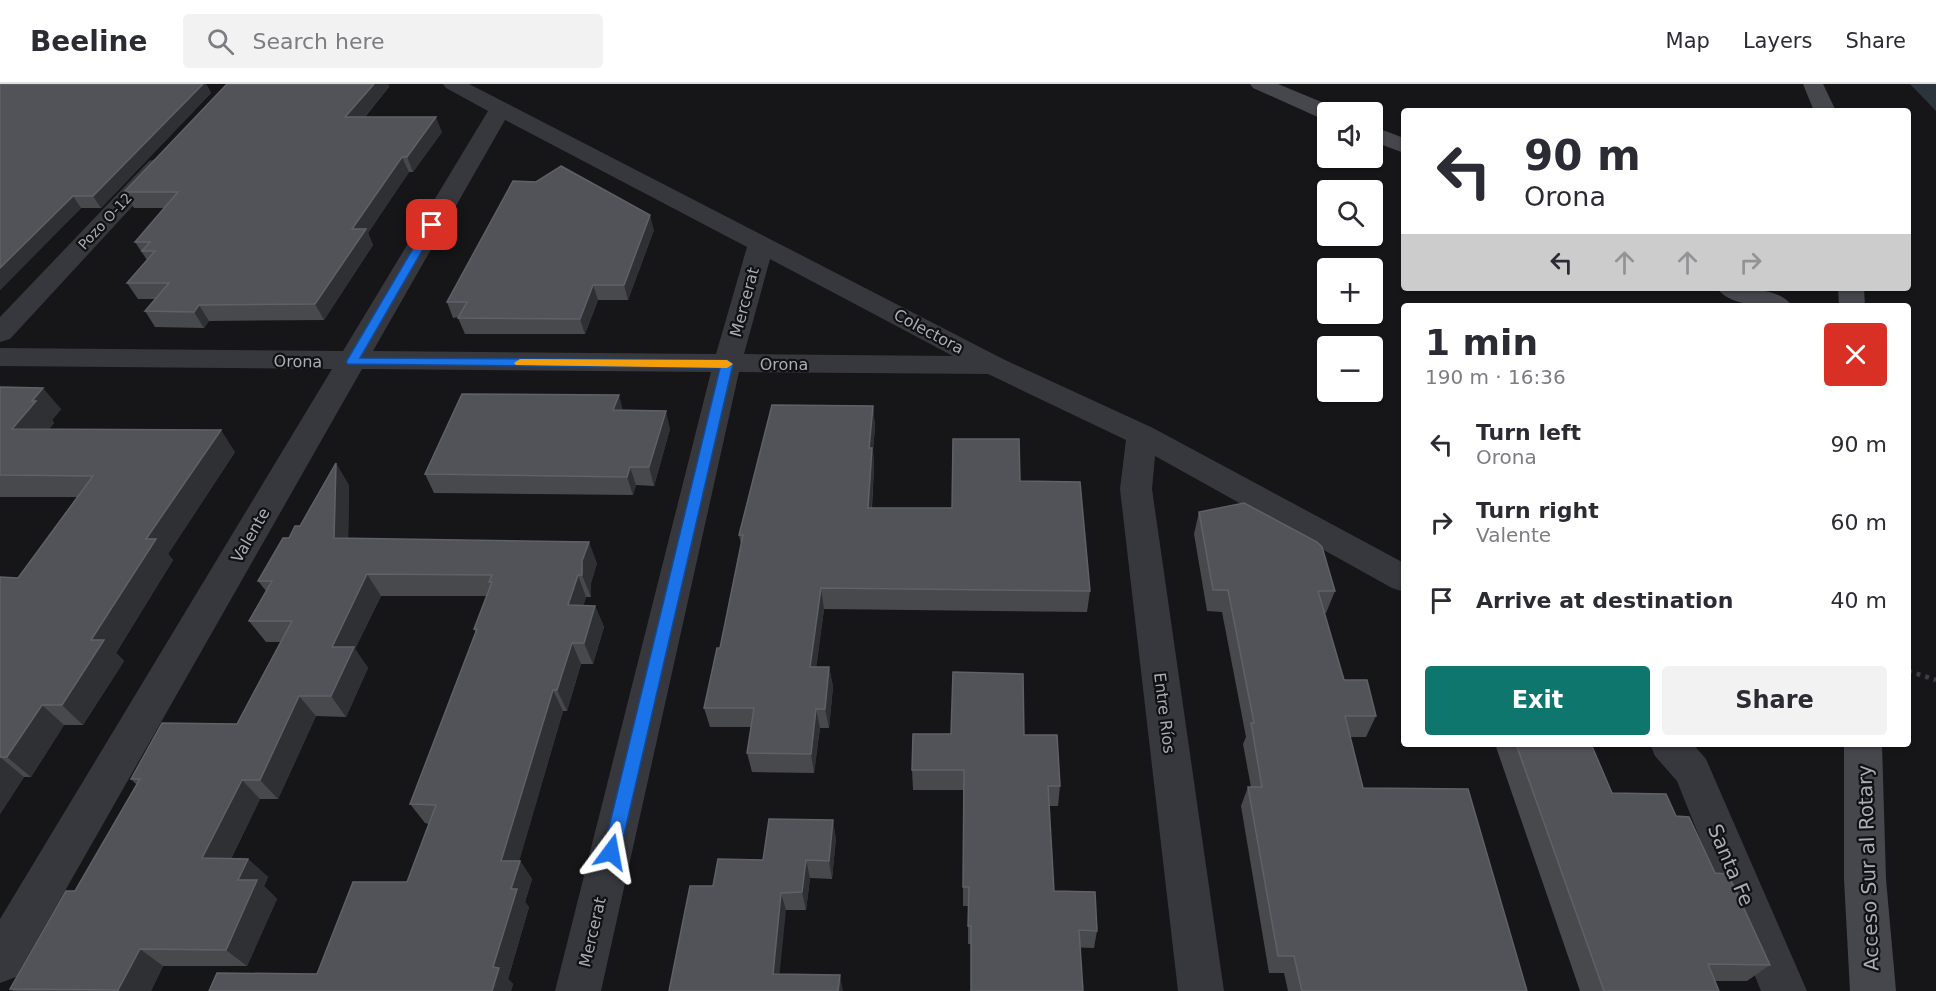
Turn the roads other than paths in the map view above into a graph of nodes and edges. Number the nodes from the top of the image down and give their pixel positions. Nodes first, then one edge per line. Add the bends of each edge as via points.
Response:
1 (453, 84) edge
2 (1260, 84) edge
3 (1813, 84) edge
4 (1317, 108) edge
5 (1824, 108) edge
6 (500, 109) junction
7 (1383, 137) edge
8 (1401, 145) edge
9 (170, 153) edge
10 (761, 244) junction
11 (1738, 291) edge
12 (1771, 303) edge
13 (0, 333) edge
14 (0, 357) edge
15 (352, 362) junction
16 (727, 364) junction
17 (993, 364) junction
18 (1142, 435) junction
19 (1401, 577) edge
20 (1672, 747) edge
21 (1863, 747) edge
22 (0, 962) edge
23 (578, 991) edge
24 (1201, 991) edge
25 (1784, 991) edge
26 (1873, 991) edge

1 - 6 street, Colectora
2 - 4 street
3 - 5 street
6 - 10 street, Colectora
6 - 15 street, Valente
7 - 8 street
9 - 13 street, Pozo O-12
10 - 16 street, Mercerat
10 - 17 street, Colectora
11 - 12 street
14 - 15 street, Orona
15 - 16 street, Orona
15 - 22 street, Valente
16 - 17 street, Orona
16 - 23 street, Mercerat
17 - 18 street, Colectora
18 - 19 street, Colectora
18 - 24 street, Entre Ríos via 1136,489
20 - 25 street, Santa Fe via 1692,771
21 - 26 street, Acceso Sur al Rotary via 1865,879

